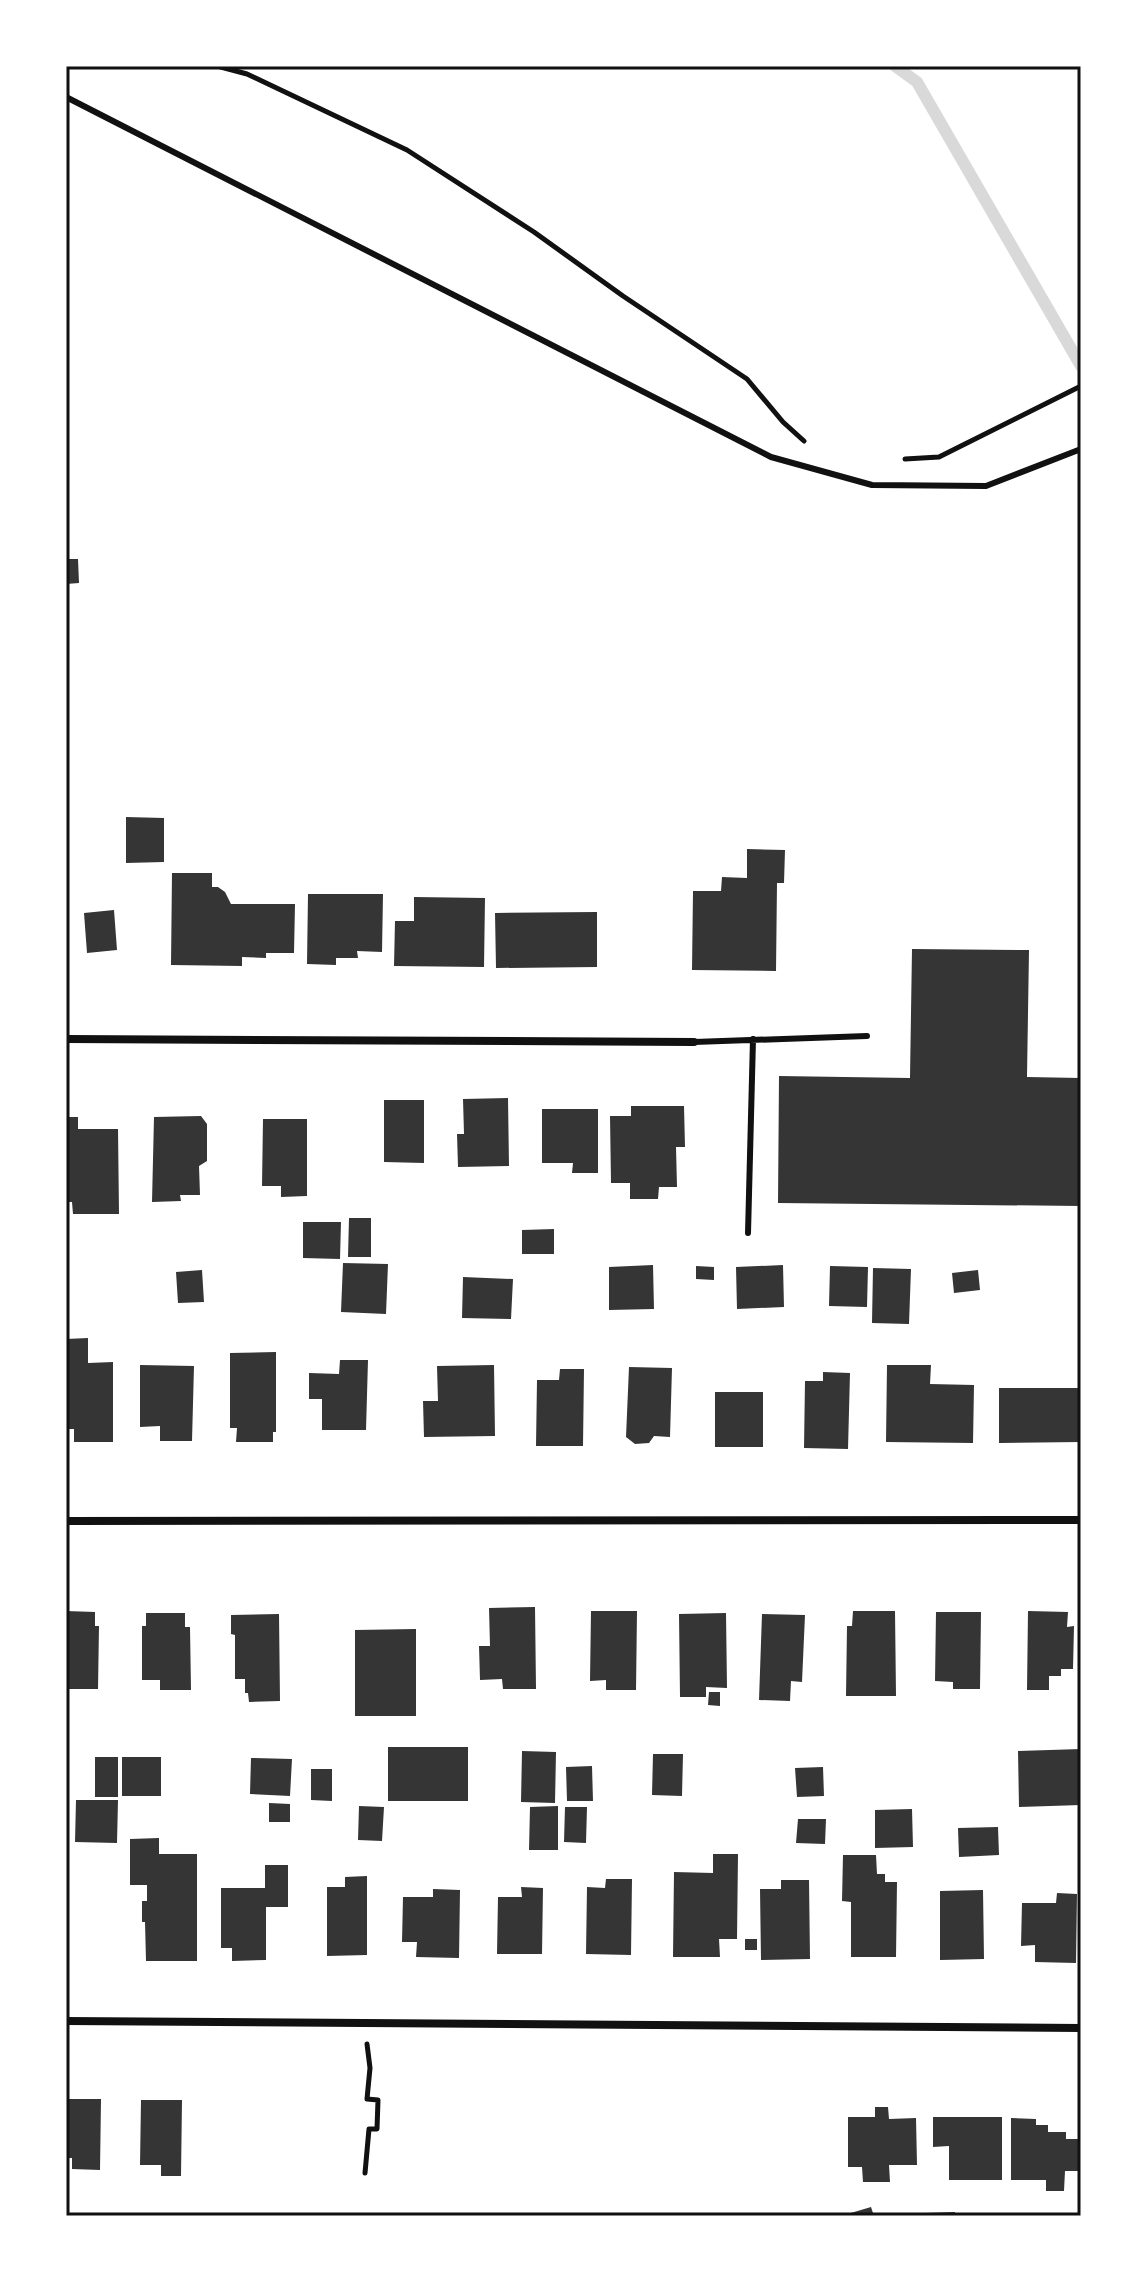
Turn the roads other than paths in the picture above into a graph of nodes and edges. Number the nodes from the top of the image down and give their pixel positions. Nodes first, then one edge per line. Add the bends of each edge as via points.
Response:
1 (66, 97) edge
2 (1081, 449) edge
3 (867, 1036) dead end
4 (66, 1039) edge
5 (753, 1039) junction
6 (694, 1042) joint
7 (748, 1233) dead end
8 (1081, 1520) edge
9 (66, 1521) edge
10 (66, 2021) edge
11 (1081, 2028) edge

1 - 2 lane via 771,457 872,485 986,486
3 - 5 lane
4 - 6 street
5 - 6 lane
5 - 7 lane
8 - 9 street
10 - 11 street

